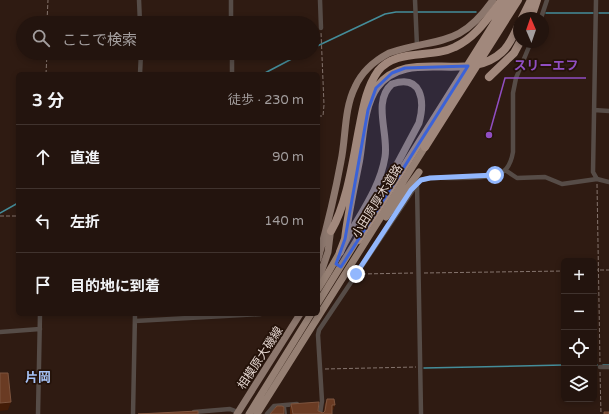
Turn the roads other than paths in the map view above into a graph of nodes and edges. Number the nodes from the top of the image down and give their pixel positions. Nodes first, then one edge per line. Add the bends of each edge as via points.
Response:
1 (139, 0) edge
2 (231, 0) edge
3 (320, 0) edge
4 (415, 0) edge
5 (493, 0) edge
6 (502, 0) edge
7 (509, 0) edge
8 (518, 0) edge
9 (531, 0) edge
10 (537, 0) edge
11 (547, 0) edge
12 (596, 0) edge
13 (525, 12) edge
14 (533, 12) edge
15 (543, 12) edge
16 (140, 16) edge
17 (231, 16) edge
18 (321, 28) road end
19 (513, 36) edge
20 (417, 46) junction
21 (517, 48) edge
22 (528, 48) edge
23 (141, 60) edge
24 (232, 60) edge
25 (140, 72) edge
26 (232, 72) edge
27 (489, 77) dead end
28 (594, 110) junction
29 (609, 111) edge
30 (425, 147) joint
31 (505, 170) junction
32 (419, 172) dead end
33 (597, 179) junction
34 (609, 182) edge
35 (416, 184) junction
36 (332, 208) junction
37 (331, 231) junction
38 (361, 242) junction
39 (320, 252) edge
40 (340, 252) junction
41 (320, 261) edge
42 (320, 275) edge
43 (320, 287) edge
44 (320, 300) edge
45 (320, 310) edge
46 (40, 316) edge
47 (135, 316) edge
48 (212, 316) edge
49 (299, 316) edge
50 (310, 316) edge
51 (316, 316) edge
52 (135, 321) junction
53 (40, 329) junction
54 (0, 332) edge
55 (600, 367) road end
56 (609, 367) edge
57 (321, 402) junction
58 (306, 403) edge
59 (314, 403) edge
60 (285, 405) junction
61 (188, 412) edge
62 (237, 413) edge
63 (38, 414) edge
64 (133, 414) edge
65 (249, 414) edge
66 (257, 414) edge
67 (267, 414) edge
68 (286, 414) edge
69 (320, 414) edge
70 (421, 414) edge

1 - 16 street
2 - 17 street
3 - 18 street
4 - 20 street
5 - 20 main road via 473,25 453,37
6 - 37 highway via 478,30 462,44 447,50 401,57 380,70 366,97 341,211
7 - 38 highway, 小田原厚木道路
8 - 30 highway, 小田原厚木道路
9 - 13 highway
10 - 14 highway
11 - 15 street
12 - 28 street
19 - 40 highway via 495,58 478,64 405,68 392,74 376,88 368,110 345,239
20 - 36 main road via 400,49 379,58 361,75 355,86 349,107
21 - 27 highway
22 - 31 street via 516,78 513,93 514,152
23 - 25 street
24 - 26 street
28 - 29 street
28 - 33 street via 593,172
30 - 38 highway, 小田原厚木道路
31 - 33 street via 517,178 545,178 562,184
31 - 35 street via 488,176 430,178
32 - 38 highway
33 - 34 street
35 - 57 street via 319,330
35 - 70 street
36 - 37 main road
36 - 39 main road
37 - 41 main road
37 - 42 main road via 328,252
38 - 40 highway via 419,123 422,110 421,95 413,84 392,84 387,88 382,113 386,152 382,172
38 - 44 highway, 小田原厚木道路
38 - 45 highway, 小田原厚木道路
40 - 43 highway
46 - 53 street
47 - 52 street
48 - 52 street
49 - 62 main road, 相模原大磯線
50 - 65 highway
51 - 66 highway, 小田原厚木道路
52 - 64 street
53 - 54 street
53 - 63 street
55 - 56 street
57 - 59 street
57 - 69 street
58 - 60 street
60 - 67 street via 274,406
60 - 68 lane
61 - 62 street via 230,409

